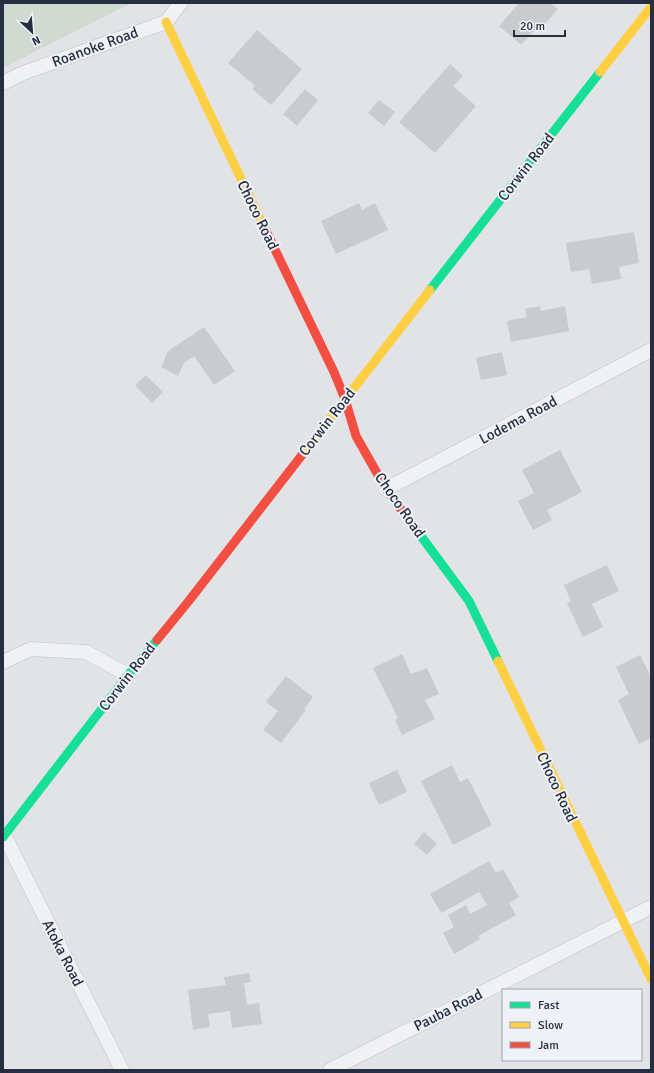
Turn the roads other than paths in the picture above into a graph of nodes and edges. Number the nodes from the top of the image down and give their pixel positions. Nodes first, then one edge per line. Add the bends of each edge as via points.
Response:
1 (181, 3) edge
2 (651, 7) edge
3 (166, 22) junction
4 (3, 83) edge
5 (651, 350) edge
6 (345, 399) junction
7 (386, 489) junction
8 (3, 662) edge
9 (128, 675) junction
10 (3, 836) edge
11 (651, 907) edge
12 (622, 921) junction
13 (651, 979) edge
14 (122, 1070) edge
15 (330, 1070) edge

1 - 3 street
2 - 6 street, Corwin Road
3 - 4 street, Roanoke Road via 23,72
3 - 6 street, Choco Road
5 - 7 street, Lodema Road
6 - 7 street, Choco Road via 356,436
6 - 9 street, Corwin Road via 188,602
7 - 12 street, Choco Road via 469,601
8 - 9 street via 31,649 86,652
9 - 10 street, Corwin Road
10 - 14 street, Atoka Road
11 - 12 street, Pauba Road
12 - 13 street, Choco Road
12 - 15 street, Pauba Road

